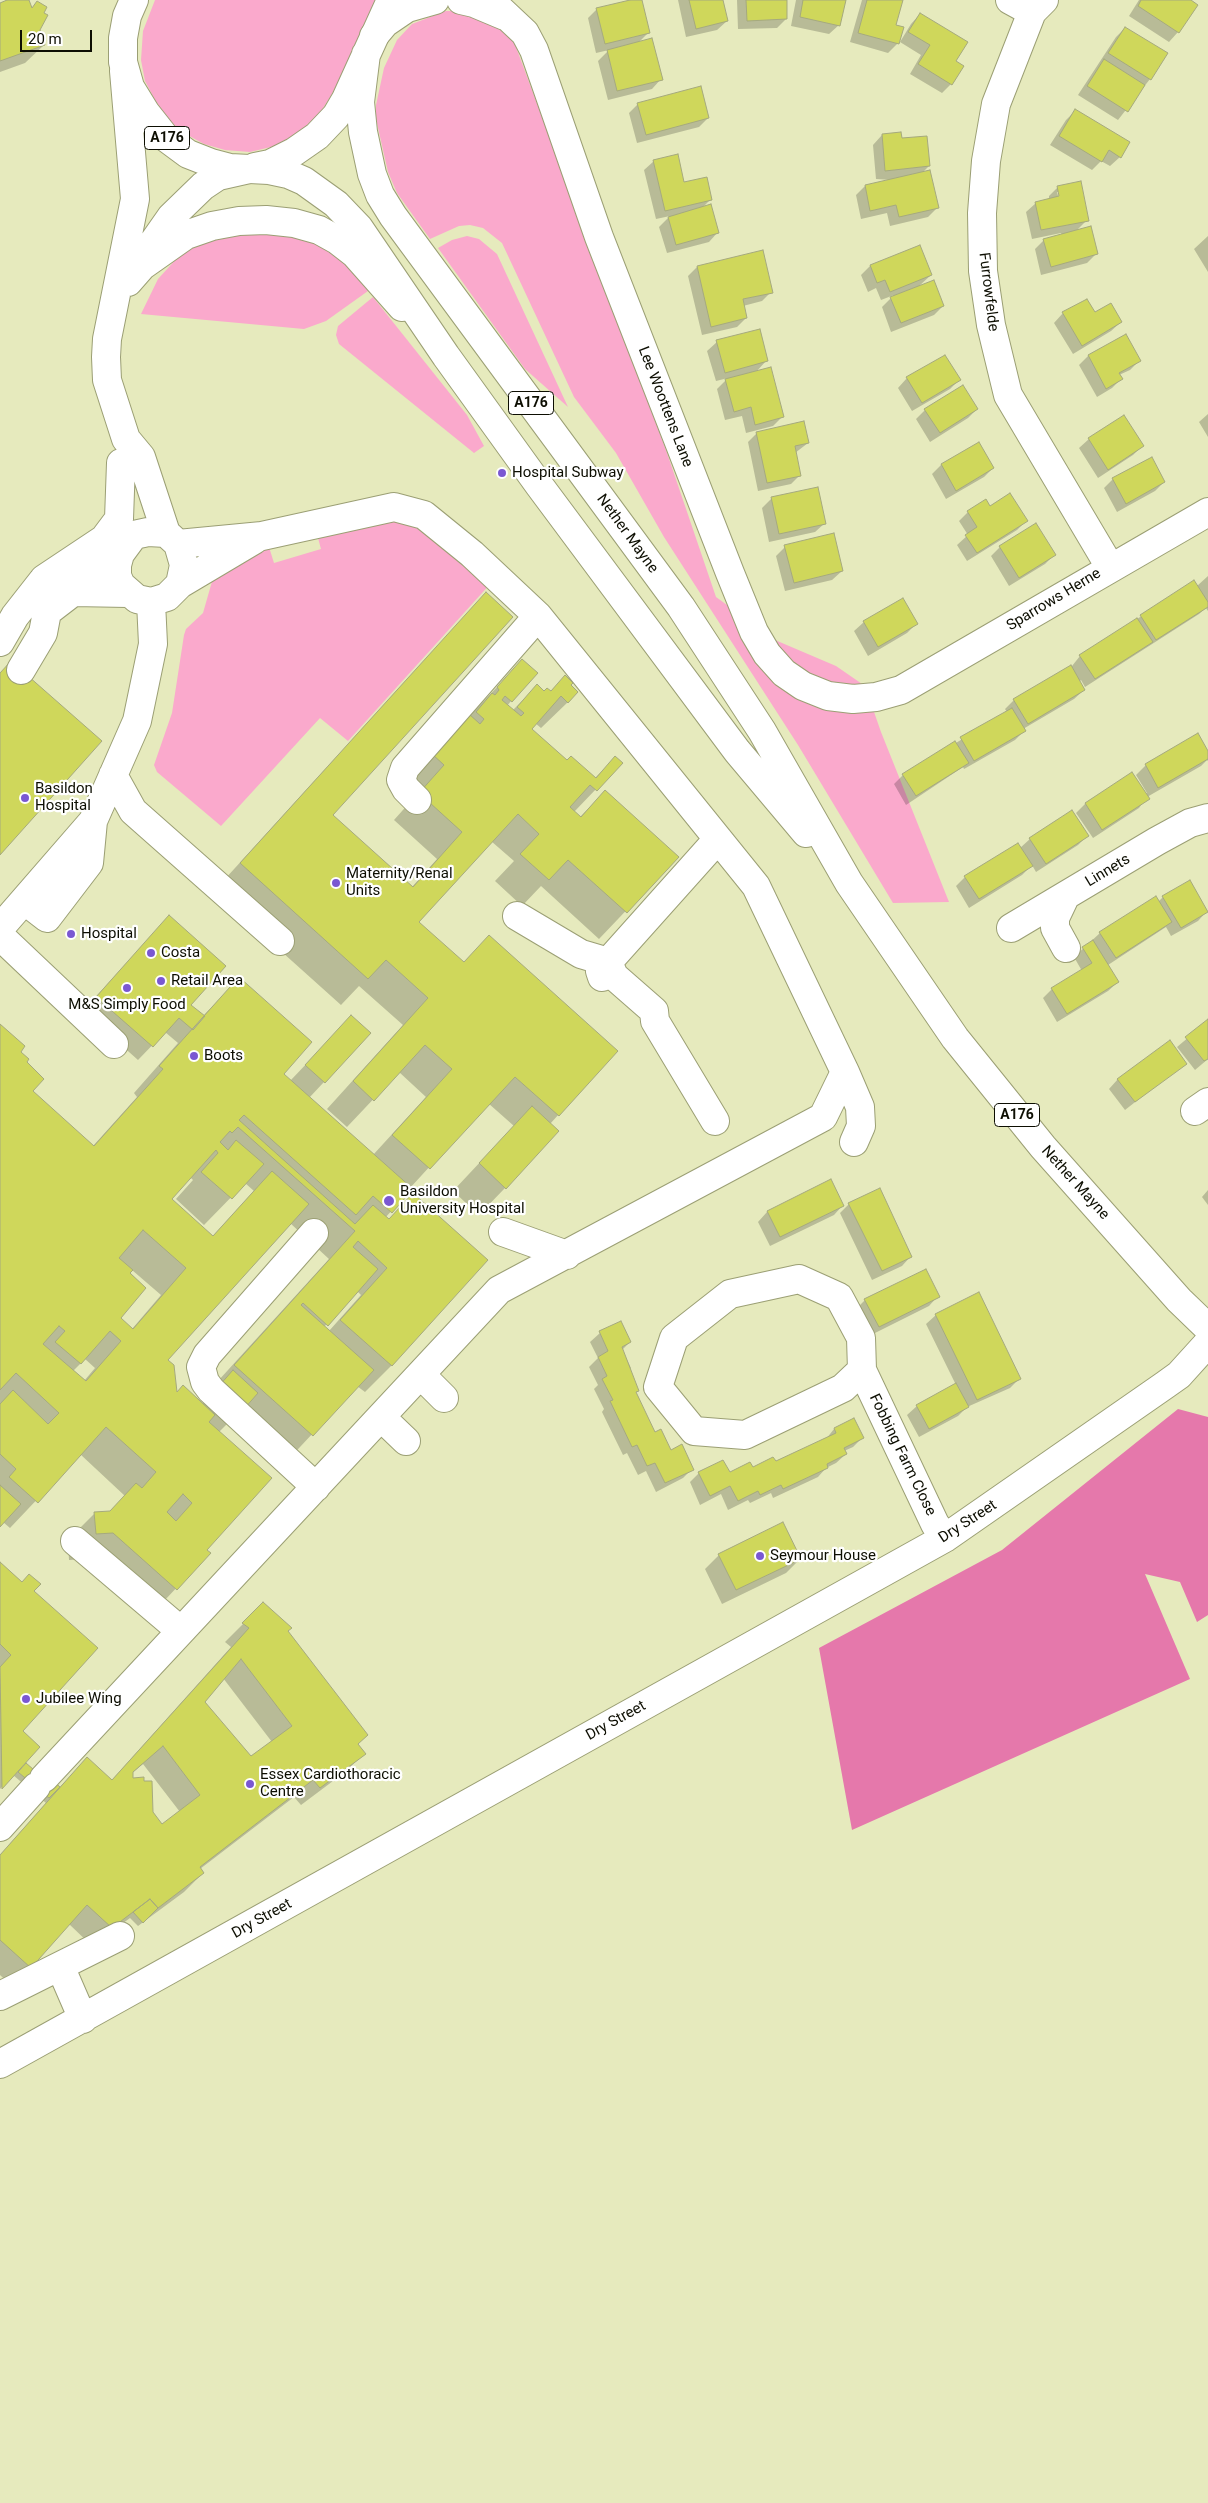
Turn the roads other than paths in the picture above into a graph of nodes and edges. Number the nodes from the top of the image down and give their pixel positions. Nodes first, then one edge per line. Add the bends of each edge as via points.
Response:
1 (134, 0) edge
2 (390, 0) edge
3 (435, 0) edge
4 (461, 0) edge
5 (490, 0) edge
6 (1029, 4) edge
7 (513, 20) junction
8 (370, 45) junction
9 (123, 62) junction
10 (249, 169) junction
11 (128, 282) junction
12 (112, 320) junction
13 (446, 356) junction
14 (123, 451) junction
15 (1208, 512) edge
16 (134, 535) junction
17 (262, 536) junction
18 (172, 538) junction
19 (116, 565) junction
20 (1110, 567) junction
21 (44, 579) junction
22 (180, 584) junction
23 (139, 597) junction
24 (538, 616) junction
25 (0, 642) edge
26 (21, 670) dead end
27 (901, 690) joint
28 (113, 775) junction
29 (417, 800) dead end
30 (1208, 818) edge
31 (718, 839) junction
32 (849, 883) junction
33 (1065, 898) junction
34 (517, 916) dead end
35 (0, 928) edge
36 (1011, 928) dead end
37 (0, 936) edge
38 (280, 941) dead end
39 (1066, 948) dead end
40 (608, 962) junction
41 (114, 1044) dead end
42 (845, 1072) junction
43 (715, 1121) dead end
44 (854, 1142) dead end
45 (504, 1232) dead end
46 (314, 1233) dead end
47 (567, 1255) junction
48 (1208, 1328) edge
49 (1208, 1343) edge
50 (862, 1370) junction
51 (421, 1374) junction
52 (444, 1398) dead end
53 (382, 1417) junction
54 (406, 1442) dead end
55 (316, 1486) junction
56 (945, 1538) junction
57 (75, 1541) dead end
58 (181, 1632) junction
59 (0, 1827) edge
60 (120, 1936) dead end
61 (60, 1966) junction
62 (0, 1996) edge
63 (83, 2019) junction
64 (0, 2064) edge

1 - 9 street, Nether Mayne / A176 via 123,38
2 - 8 street, Nether Mayne / A176
3 - 8 street via 406,8 385,23
4 - 7 street, Lee Woottens Lane
5 - 7 street, Lee Woottens Lane
6 - 20 street, Furrowfelde via 992,123 982,213 984,280 1008,395
7 - 27 street, Lee Woottens Lane via 534,50 609,264 754,632 784,673 803,686 828,696 853,699
8 - 10 street, Nether Mayne / A176 via 343,105 317,136 270,164
8 - 32 street, Nether Mayne / A176 via 360,102 368,159 380,196 681,607 762,731
9 - 10 street, Nether Mayne / A176 via 130,87 165,137 188,154 211,163
9 - 12 street via 135,199
10 - 11 street via 218,176 186,200 155,238
10 - 13 street, Nether Mayne / A176 via 288,174 313,186 336,204 376,250
11 - 12 street
11 - 13 street via 142,266 186,235 239,221 294,223 319,230 355,254
12 - 14 street via 106,357 107,380
13 - 32 street, Nether Mayne / A176 via 736,751
14 - 16 street
14 - 18 street via 141,456
14 - 21 street via 119,519 104,539
15 - 20 street, Sparrows Herne
16 - 18 street via 148,532
16 - 19 street
17 - 18 street
17 - 22 street
17 - 24 street via 394,507 424,515 472,554
18 - 22 street via 184,564
19 - 21 street
19 - 23 street via 117,576
20 - 27 street, Sparrows Herne
21 - 25 street via 15,616
22 - 23 street via 167,597
23 - 26 street via 73,592 47,612 43,633
23 - 28 street via 153,644 137,721
24 - 29 street via 405,768 401,780
24 - 31 street
28 - 35 street via 93,821
28 - 38 street via 133,811
30 - 33 street, Linnets via 1190,823 1157,841
31 - 40 street
31 - 42 street via 756,886
32 - 48 street, Nether Mayne / A176 via 956,1038 1043,1147 1179,1300
33 - 36 street, Linnets
33 - 39 street via 1055,918 1055,928
34 - 40 street via 581,954
37 - 41 street
40 - 43 street via 614,976 654,1011 655,1021
42 - 44 street via 860,1107 860,1126
42 - 47 street via 823,1117
45 - 47 street
46 - 55 street via 207,1355 201,1367 211,1390
47 - 51 street via 499,1290
49 - 56 street, Dry Street via 1166,1386
50 - 50 street, Fobbing Farm Close via 843,1388 745,1435 694,1431 658,1387 674,1338 730,1294 799,1279 839,1297 861,1338
50 - 56 street, Fobbing Farm Close via 935,1524
51 - 52 street
51 - 53 street
53 - 54 street
53 - 55 street
55 - 58 street
56 - 63 street, Dry Street
57 - 58 street
58 - 59 street
60 - 61 street
61 - 62 street
61 - 63 street
63 - 64 street, Dry Street

